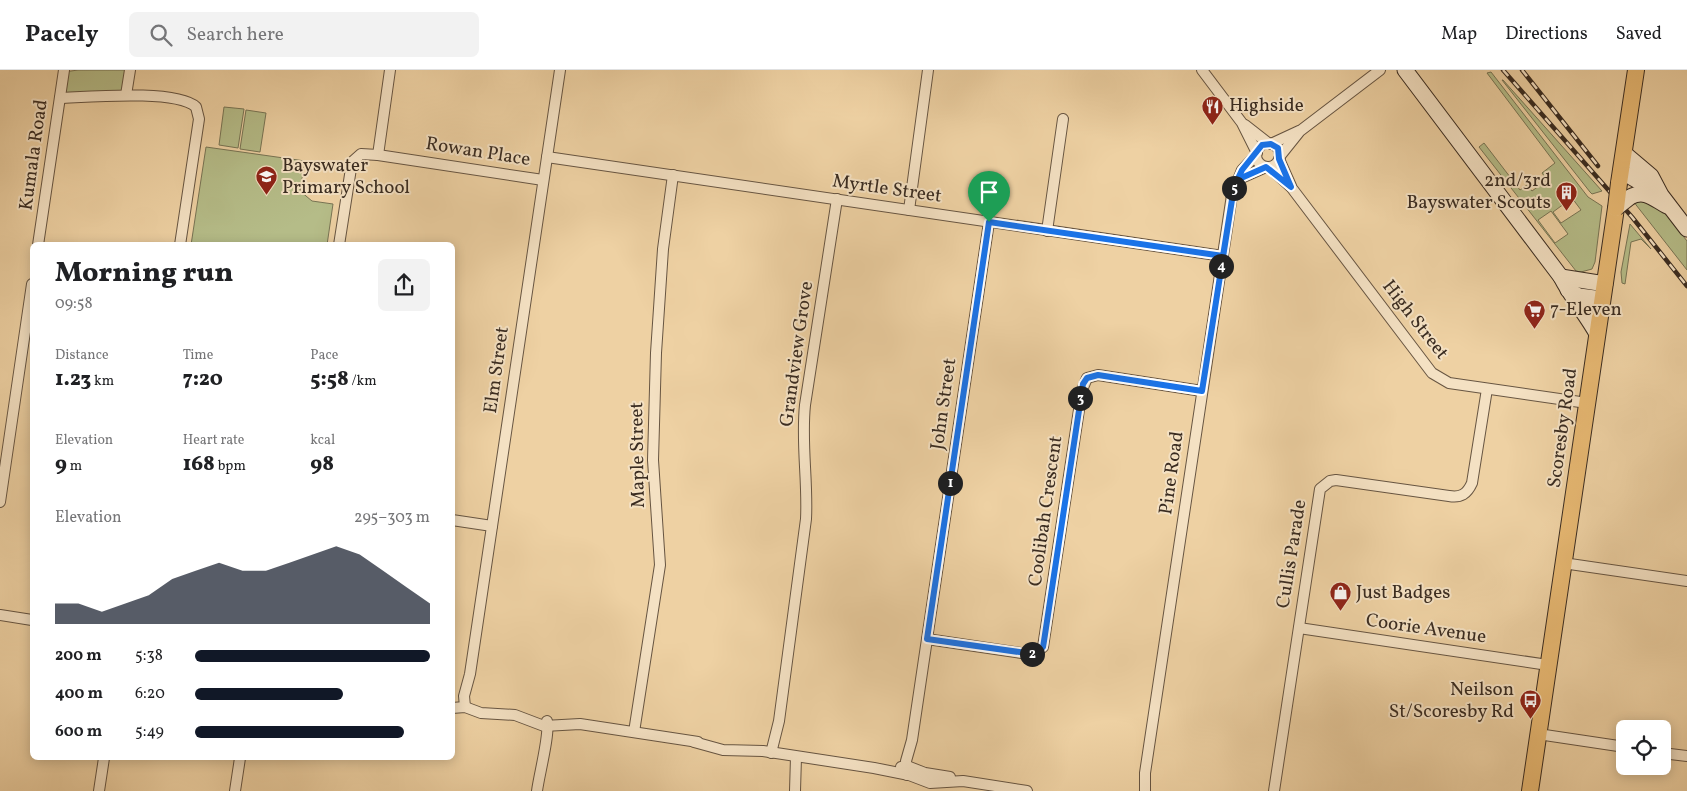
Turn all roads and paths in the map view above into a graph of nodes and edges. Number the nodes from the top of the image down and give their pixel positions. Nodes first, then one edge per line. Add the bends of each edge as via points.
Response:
1 (64, 70) edge
2 (130, 70) edge
3 (390, 70) edge
4 (560, 70) edge
5 (928, 70) edge
6 (1202, 70) edge
7 (1380, 70) edge
8 (1405, 70) edge
9 (1636, 70) edge
10 (126, 94) junction
11 (60, 98) junction
12 (1063, 119) dead end
13 (1242, 122) junction
14 (1300, 131) junction
15 (1269, 144) junction
16 (1257, 154) junction
17 (1625, 154) junction
18 (378, 155) junction
19 (547, 157) junction
20 (1279, 158) junction
21 (1267, 167) junction
22 (673, 175) junction
23 (1620, 177) junction
24 (1239, 179) junction
25 (543, 180) junction
26 (1291, 187) junction
27 (1661, 195) junction
28 (837, 199) junction
29 (1616, 208) junction
30 (909, 210) junction
31 (1672, 210) junction
32 (989, 222) junction
33 (1687, 229) edge
34 (1047, 231) junction
35 (38, 242) edge
36 (180, 242) edge
37 (339, 242) edge
38 (1223, 256) junction
39 (1564, 283) junction
40 (1603, 292) junction
41 (30, 298) edge
42 (1597, 334) junction
43 (1487, 389) junction
44 (1202, 391) junction
45 (1587, 403) junction
46 (0, 502) edge
47 (455, 520) edge
48 (492, 526) junction
49 (1563, 563) junction
50 (1687, 581) edge
51 (0, 615) edge
52 (30, 620) edge
53 (1299, 628) junction
54 (927, 639) junction
55 (1548, 665) junction
56 (455, 702) edge
57 (466, 704) junction
58 (455, 707) edge
59 (546, 724) junction
60 (634, 732) junction
61 (1538, 734) junction
62 (1616, 746) edge
63 (770, 753) junction
64 (1671, 754) edge
65 (1687, 756) edge
66 (800, 757) junction
67 (104, 760) edge
68 (240, 760) edge
69 (907, 770) junction
70 (1145, 773) junction
71 (928, 784) edge
72 (99, 791) edge
73 (235, 791) edge
74 (537, 791) edge
75 (795, 791) edge
76 (1027, 791) edge
77 (1140, 791) edge
78 (1145, 791) edge
79 (1274, 791) edge
80 (1530, 791) edge

1 - 11 street, Kumala Road
2 - 10 street
3 - 18 street
4 - 19 street, Elm Street
5 - 30 street
6 - 13 street
7 - 14 street
8 - 39 main road
9 - 17 main road, Scoresby Road
10 - 11 street
10 - 36 street via 190,103 197,110 199,119
11 - 35 street, Kumala Road
12 - 34 street
13 - 15 street
13 - 16 street
14 - 15 street
14 - 20 street
15 - 16 street via 1262,145
15 - 20 street via 1278,148
16 - 21 street via 1259,162
16 - 24 street, Pine Road via 1242,170
17 - 23 main road, Scoresby Road
17 - 27 main road via 1651,176
18 - 25 street, Rowan Place
18 - 37 street, Rowan Place via 361,154 352,162
19 - 22 street, Myrtle Street
19 - 25 street, Elm Street
20 - 21 street
20 - 26 street, High Street
21 - 24 street
21 - 26 street, High Street
22 - 28 street, Myrtle Street
22 - 60 street, Maple Street via 663,249 653,460 660,565
23 - 27 main road via 1649,186
23 - 29 main road, Scoresby Road, bridge
24 - 38 street, Pine Road via 1232,195
25 - 48 street, Elm Street
26 - 43 street, High Street via 1432,373 1449,383
27 - 31 main road
28 - 30 street, Myrtle Street
28 - 63 street, Grandview Grove via 804,404 806,519 779,722
29 - 31 main road, bridge via 1639,193
29 - 40 main road, Scoresby Road
30 - 32 street, Myrtle Street
31 - 33 main road
32 - 34 street, Myrtle Street
32 - 54 street, John Street
34 - 38 street, Myrtle Street
38 - 44 street, Pine Road
39 - 40 main road
39 - 42 main road
40 - 42 main road, Scoresby Road
41 - 46 street
42 - 45 main road, Scoresby Road
43 - 45 street, High Street
43 - 53 street, Cullis Parade via 1472,483 1462,496 1336,480 1320,489
44 - 54 street, Coolibah Crescent via 1098,375 1087,378 1082,390 1043,647 1028,654
44 - 70 street, Pine Road
45 - 49 main road, Scoresby Road
47 - 48 street
48 - 57 street, Elm Street
49 - 50 street
49 - 55 main road, Scoresby Road
51 - 52 street
53 - 55 street, Coorie Avenue
53 - 79 street, Cullis Parade
54 - 69 street, John Street
55 - 61 main road, Scoresby Road
56 - 57 street
57 - 58 street
57 - 59 street via 481,713 531,715
59 - 60 street via 563,719
59 - 74 street
60 - 63 street via 694,742 741,745
61 - 62 street
61 - 80 main road, Scoresby Road
63 - 66 street
64 - 65 street
66 - 69 street
66 - 75 street
67 - 72 street
68 - 73 street
69 - 71 street
70 - 77 street, Pine Road
70 - 78 street, Pine Road
71 - 76 street via 963,781

